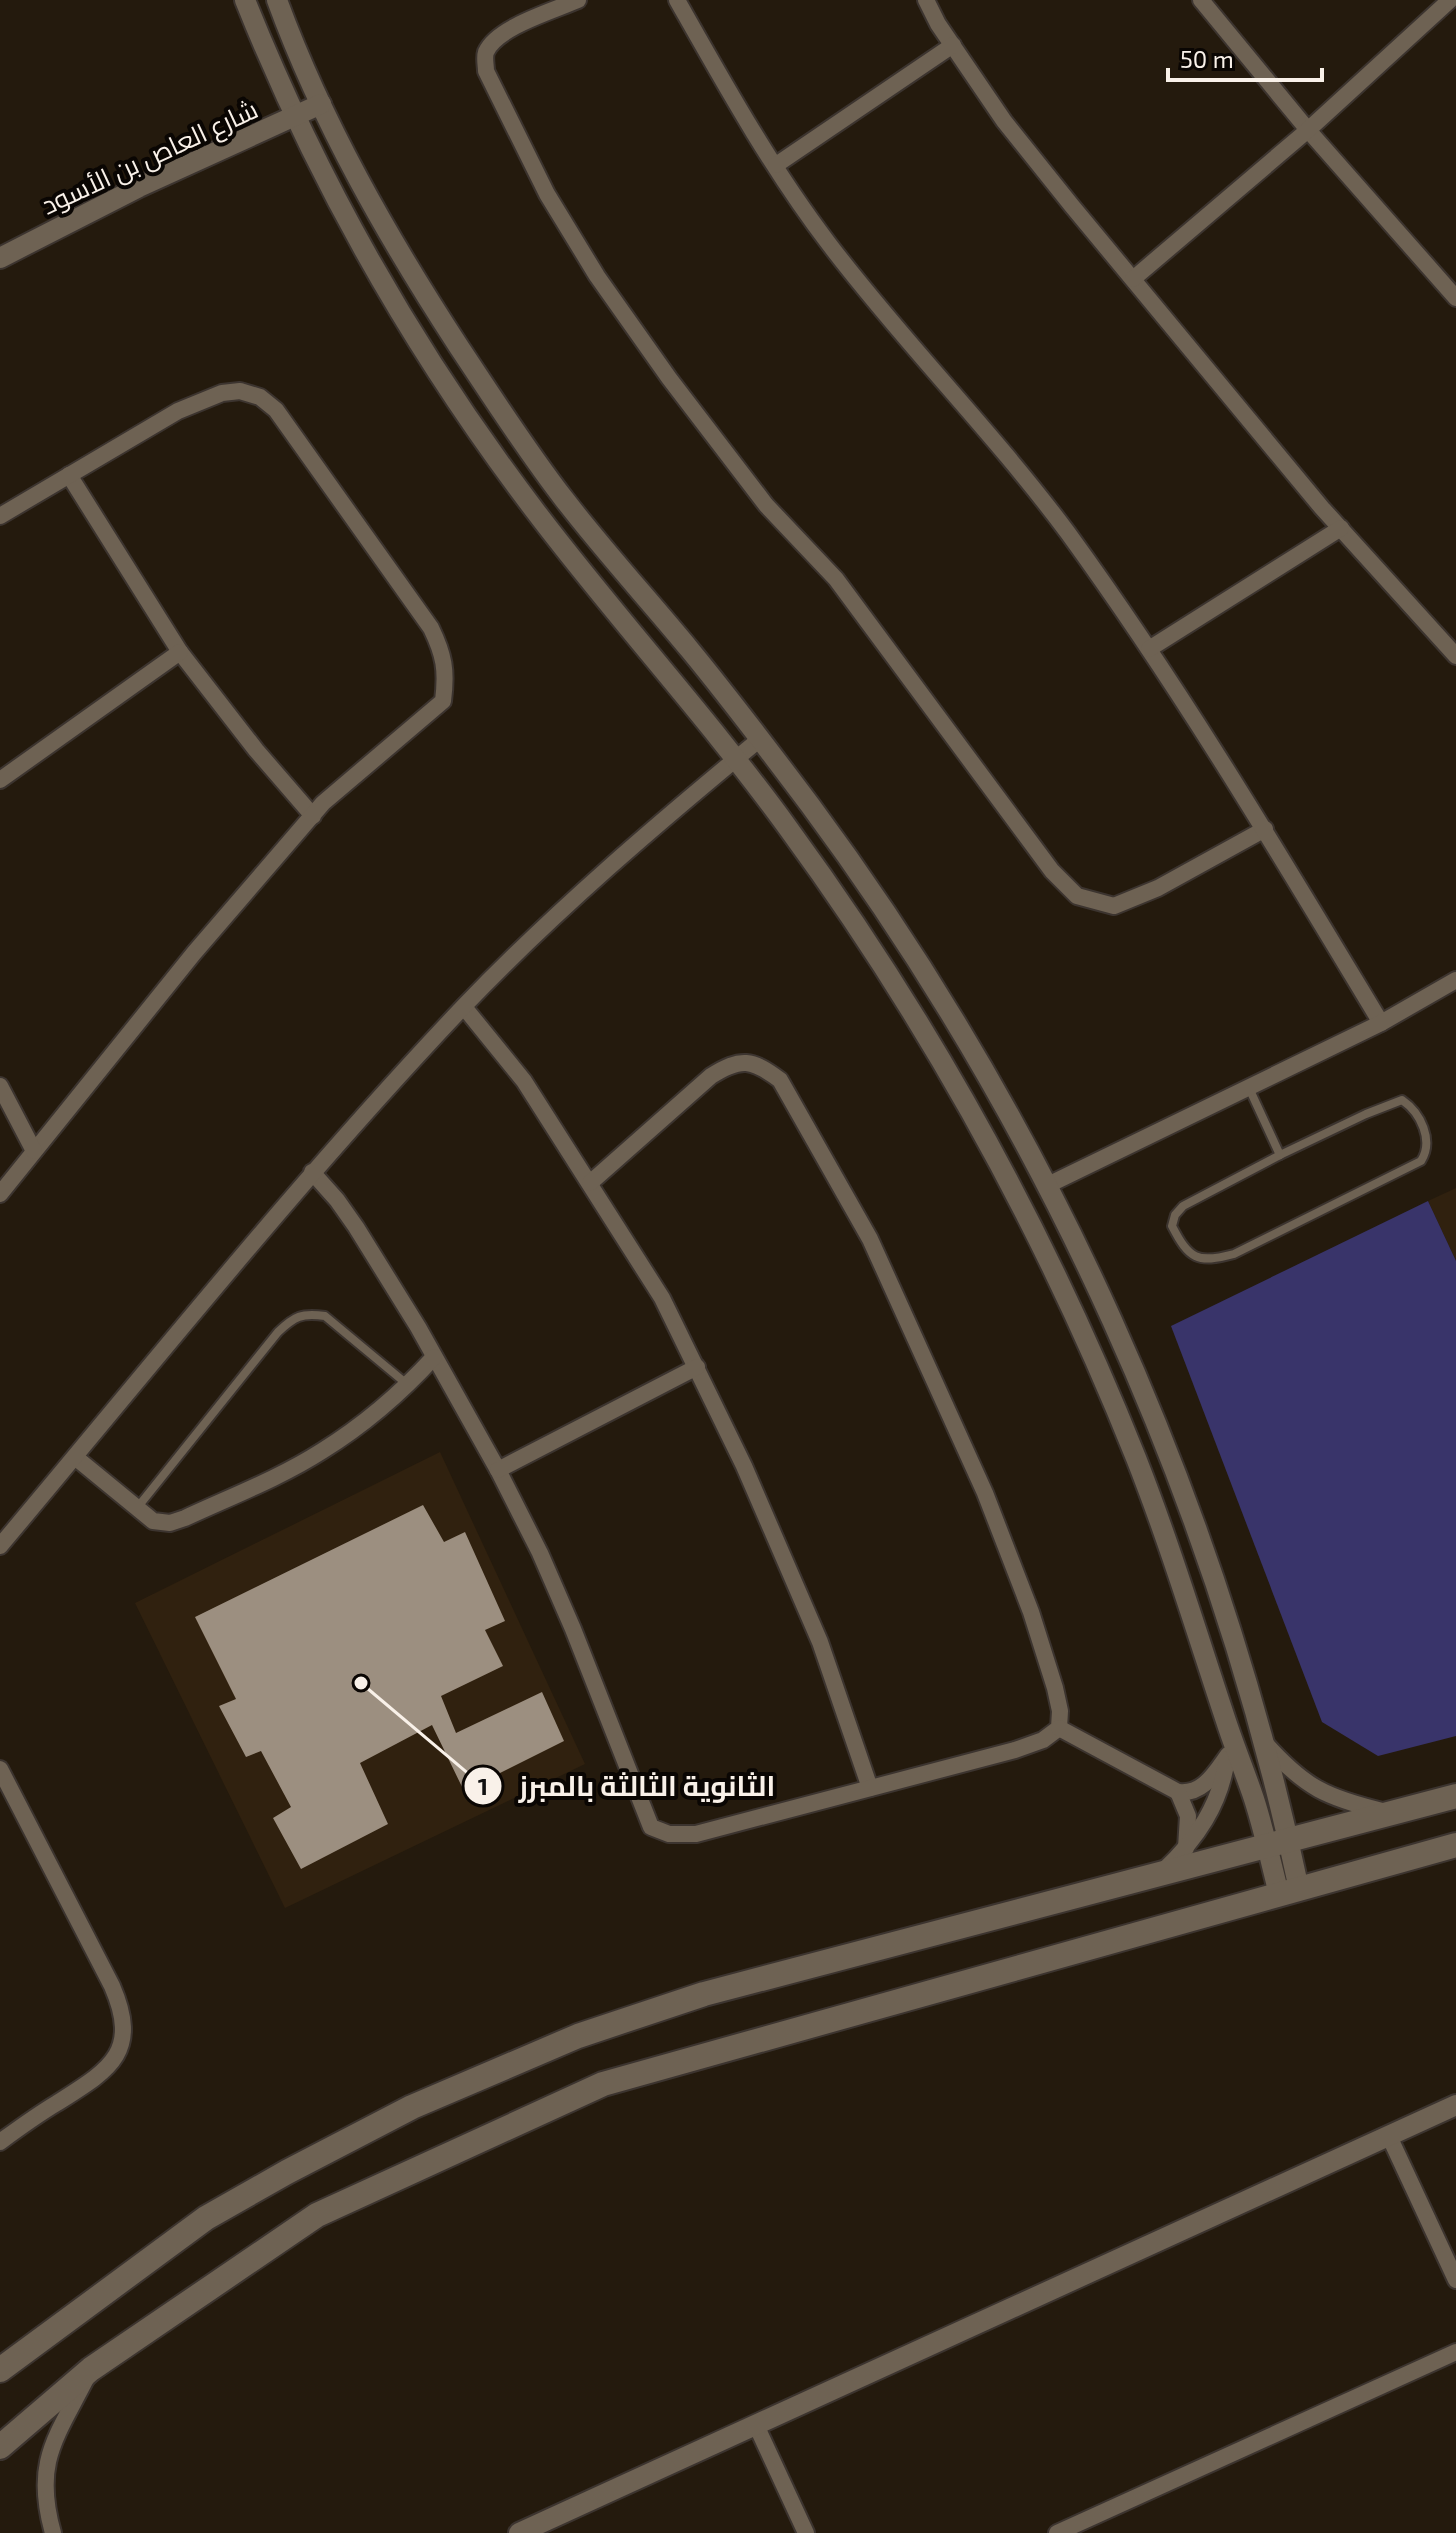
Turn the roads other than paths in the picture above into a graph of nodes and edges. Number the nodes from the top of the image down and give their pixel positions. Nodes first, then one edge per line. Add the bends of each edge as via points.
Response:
1 (245, 0) edge
2 (277, 0) edge
3 (578, 0) edge
4 (677, 0) edge
5 (926, 0) edge
6 (1201, 0) edge
7 (1450, 0) edge
8 (953, 45) junction
9 (321, 104) junction
10 (294, 117) junction
11 (1308, 130) junction
12 (776, 165) junction
13 (0, 257) edge
14 (1133, 279) junction
15 (1456, 298) edge
16 (69, 475) junction
17 (0, 516) edge
18 (1341, 528) junction
19 (1149, 649) junction
20 (180, 652) junction
21 (1456, 656) edge
22 (760, 739) junction
23 (736, 759) junction
24 (0, 780) edge
25 (313, 816) junction
26 (1265, 829) junction
27 (1456, 980) edge
28 (464, 1007) junction
29 (1381, 1023) junction
30 (0, 1086) edge
31 (1249, 1088) junction
32 (34, 1151) junction
33 (1280, 1155) junction
34 (312, 1172) junction
35 (590, 1183) junction
36 (1048, 1185) junction
37 (0, 1194) edge
38 (434, 1357) junction
39 (697, 1367) junction
40 (408, 1385) junction
41 (75, 1457) junction
42 (498, 1470) junction
43 (137, 1508) junction
44 (0, 1546) edge
45 (1059, 1728) junction
46 (1228, 1729) junction
47 (1265, 1743) junction
48 (1228, 1755) junction
49 (0, 1769) edge
50 (870, 1788) junction
51 (1178, 1792) junction
52 (1456, 1796) edge
53 (1391, 1813) junction
54 (1278, 1843) junction
55 (1456, 1845) edge
56 (1185, 1850) junction
57 (1159, 1875) junction
58 (1289, 1892) junction
59 (1456, 2105) edge
60 (1389, 2136) junction
61 (0, 2142) edge
62 (1456, 2280) edge
63 (1456, 2352) edge
64 (91, 2369) junction
65 (0, 2370) edge
66 (756, 2425) junction
67 (0, 2447) edge
68 (53, 2533) edge
69 (519, 2533) edge
70 (806, 2533) edge
71 (1057, 2533) edge

1 - 10 street
2 - 9 street
3 - 26 street via 511,29 494,40 485,55 486,71 547,194 669,378 766,505 836,579 1052,871 1077,896 1114,906
4 - 12 street
5 - 8 street
6 - 11 street
7 - 11 street
8 - 12 street
8 - 14 street via 1004,121
9 - 10 street, شارع العاص بن الأسود
9 - 22 street via 393,244 504,417 614,562
10 - 13 street, شارع العاص بن الأسود
10 - 23 street via 366,258 478,433
11 - 14 street
11 - 15 street
12 - 19 street via 828,243 979,420
14 - 18 street
16 - 17 street
16 - 20 street
16 - 25 street via 178,411 222,393 260,397 276,410 431,628 444,656 443,701
18 - 19 street
18 - 21 street
19 - 26 street
20 - 24 street
20 - 25 street
22 - 23 street
22 - 36 street via 924,971
23 - 28 street via 596,880
23 - 46 street via 850,917 961,1093 1018,1198 1137,1462
25 - 32 street
26 - 29 street
27 - 29 street
28 - 34 street
28 - 35 street via 524,1081
29 - 31 street
30 - 32 street
31 - 33 lane
31 - 36 street
32 - 37 street
33 - 33 lane via 1402,1100 1413,1108 1428,1151 1421,1161 1234,1254 1215,1259 1185,1251 1172,1226 1183,1206
34 - 38 street via 356,1227
34 - 41 street
35 - 39 street via 662,1298
35 - 45 street via 730,1064 745,1062 780,1080 870,1239 985,1493 1055,1688
36 - 47 street via 1160,1435 1225,1609
38 - 40 street
38 - 42 street
39 - 42 street
39 - 50 street via 820,1642
40 - 43 street via 321,1452 185,1518 153,1521
40 - 43 lane via 325,1316 295,1317
41 - 43 street
41 - 44 street
42 - 50 street via 568,1617 651,1827 669,1834 696,1834
45 - 50 street via 1015,1750
45 - 51 street
46 - 48 street
46 - 54 street via 1254,1799
47 - 53 street via 1313,1788
47 - 54 street
48 - 51 street via 1199,1789
48 - 56 street via 1219,1796
49 - 61 street via 112,1986 122,2010 123,2035 117,2057 102,2075
51 - 56 street via 1188,1816
52 - 53 main road
53 - 54 main road
54 - 57 main road
54 - 58 street
55 - 58 main road
56 - 57 street
57 - 65 main road via 704,1994 578,2036 425,2101 206,2218
58 - 64 main road via 603,2084 317,2215
59 - 60 street
60 - 62 street
60 - 66 street
63 - 71 street
64 - 67 main road
64 - 68 street via 48,2454 44,2482
66 - 69 street
66 - 70 street

